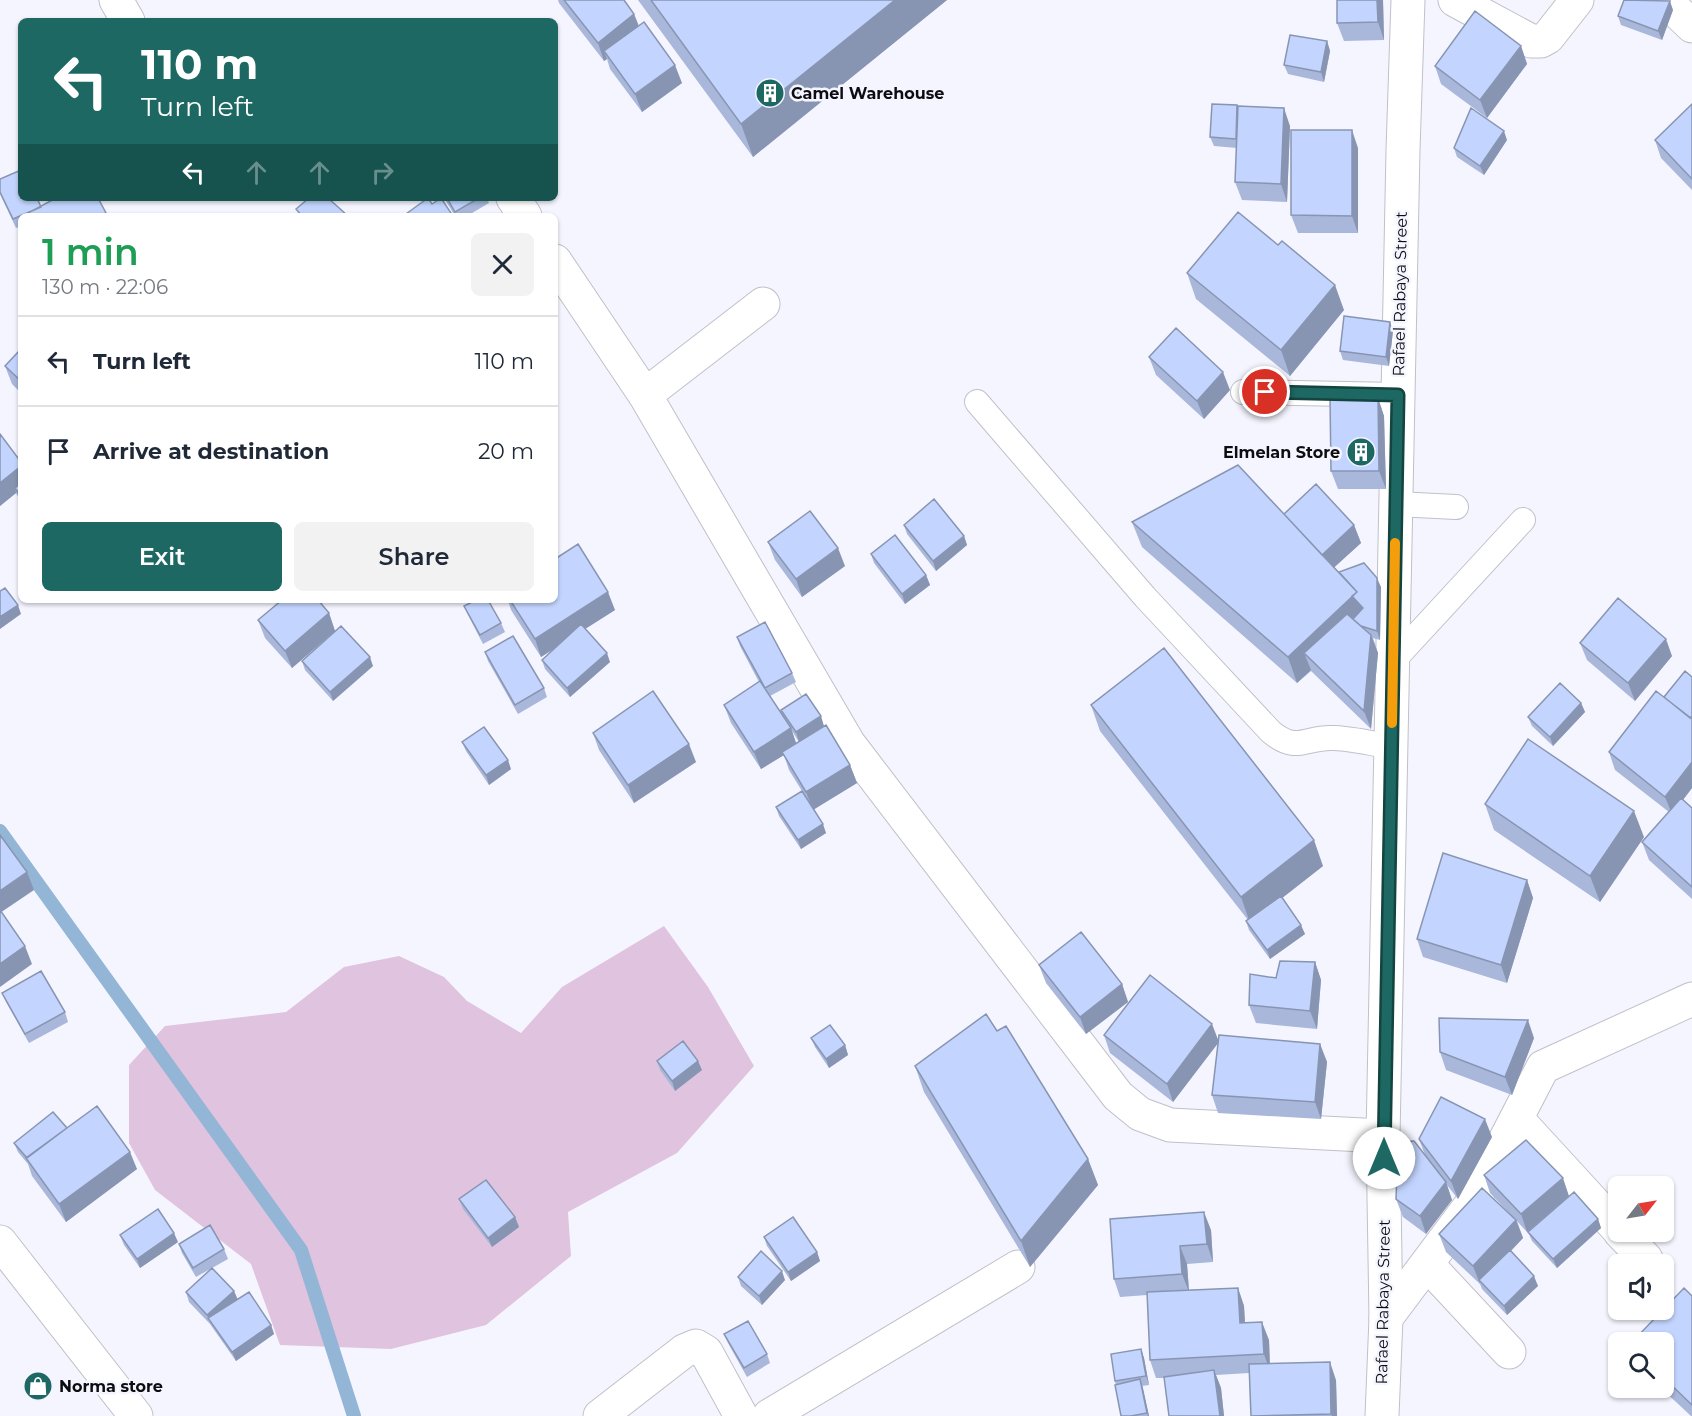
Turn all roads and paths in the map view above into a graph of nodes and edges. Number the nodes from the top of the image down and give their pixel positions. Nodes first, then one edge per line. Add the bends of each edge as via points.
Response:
1 (116, 0) edge
2 (1408, 0) edge
3 (1455, 0) edge
4 (1577, 0) edge
5 (1665, 0) edge
6 (126, 18) edge
7 (1692, 26) edge
8 (558, 265) edge
9 (763, 304) dead end
10 (1243, 392) dead end
11 (645, 395) junction
12 (1398, 395) junction
13 (977, 402) dead end
14 (1396, 504) junction
15 (1456, 507) dead end
16 (1522, 520) dead end
17 (1392, 662) junction
18 (1391, 747) junction
19 (1692, 999) edge
20 (1517, 1119) junction
21 (1383, 1136) junction
22 (1608, 1218) edge
23 (0, 1242) edge
24 (1630, 1242) edge
25 (1641, 1254) edge
26 (1427, 1264) junction
27 (1018, 1267) edge
28 (1386, 1318) junction
29 (1509, 1352) dead end
30 (135, 1416) edge
31 (600, 1416) edge
32 (741, 1416) edge
33 (769, 1416) edge
34 (1382, 1416) edge

1 - 6 street
2 - 12 street, Rafael Rabaya Street
3 - 4 street via 1531,41 1548,37
5 - 7 street
8 - 11 street
9 - 11 street
10 - 12 lane
11 - 21 street via 849,744 1118,1096 1140,1114 1170,1125
12 - 14 street, Rafael Rabaya Street
13 - 18 lane via 1144,597 1281,741 1297,744 1332,737
14 - 15 lane
14 - 17 street, Rafael Rabaya Street
16 - 17 lane
17 - 18 street, Rafael Rabaya Street
18 - 21 street, Rafael Rabaya Street
19 - 20 street via 1542,1067
20 - 22 street
20 - 26 street via 1473,1202
21 - 28 street, Rafael Rabaya Street
23 - 30 street
24 - 25 street
26 - 28 street
26 - 29 street
27 - 33 street
28 - 34 street, Rafael Rabaya Street
31 - 32 street via 684,1351 696,1346 706,1352

